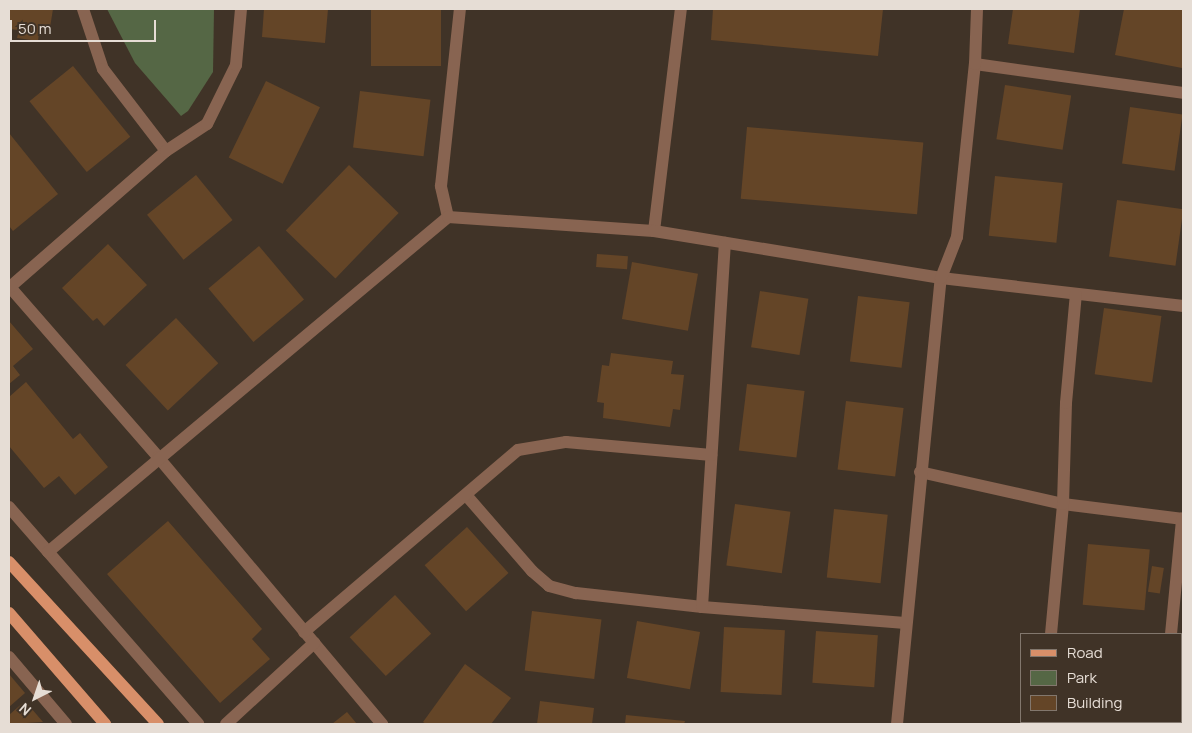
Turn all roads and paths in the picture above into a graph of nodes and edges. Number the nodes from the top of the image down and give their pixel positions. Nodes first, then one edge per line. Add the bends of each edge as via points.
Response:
1 (83, 9) edge
2 (242, 9) edge
3 (460, 9) edge
4 (681, 9) edge
5 (976, 9) edge
6 (975, 64) junction
7 (1183, 93) edge
8 (166, 151) junction
9 (448, 217) junction
10 (654, 231) junction
11 (725, 243) junction
12 (941, 278) junction
13 (9, 287) edge
14 (1076, 294) junction
15 (1183, 306) edge
16 (711, 455) junction
17 (158, 457) junction
18 (920, 472) junction
19 (466, 495) junction
20 (1064, 504) junction
21 (9, 507) edge
22 (1183, 520) edge
23 (48, 552) junction
24 (9, 562) edge
25 (702, 607) junction
26 (9, 613) edge
27 (905, 623) junction
28 (304, 632) junction
29 (1052, 633) edge
30 (1172, 633) edge
31 (314, 643) junction
32 (9, 657) edge
33 (66, 724) edge
34 (105, 724) edge
35 (158, 724) edge
36 (198, 724) edge
37 (226, 724) edge
38 (382, 724) edge
39 (897, 724) edge

1 - 8 street via 103,69
2 - 8 street via 236,65 223,96 207,124
3 - 9 street via 441,186
4 - 10 street
5 - 6 street
6 - 7 street
6 - 12 street via 957,237
8 - 13 street
9 - 10 street
9 - 17 street
10 - 11 street
11 - 12 street
11 - 16 street
12 - 14 street
12 - 18 street
13 - 17 street
14 - 15 street
14 - 20 street via 1066,403
16 - 19 street via 556,443 518,450
16 - 25 street
17 - 23 street
17 - 28 street
18 - 20 street
18 - 27 street
19 - 25 street via 549,586 576,593
19 - 28 street
20 - 22 street
20 - 29 street
21 - 23 street
22 - 30 street
23 - 36 street
24 - 35 main road
25 - 27 street
26 - 34 main road
27 - 39 street
28 - 31 street
31 - 37 street
31 - 38 street
32 - 33 street

